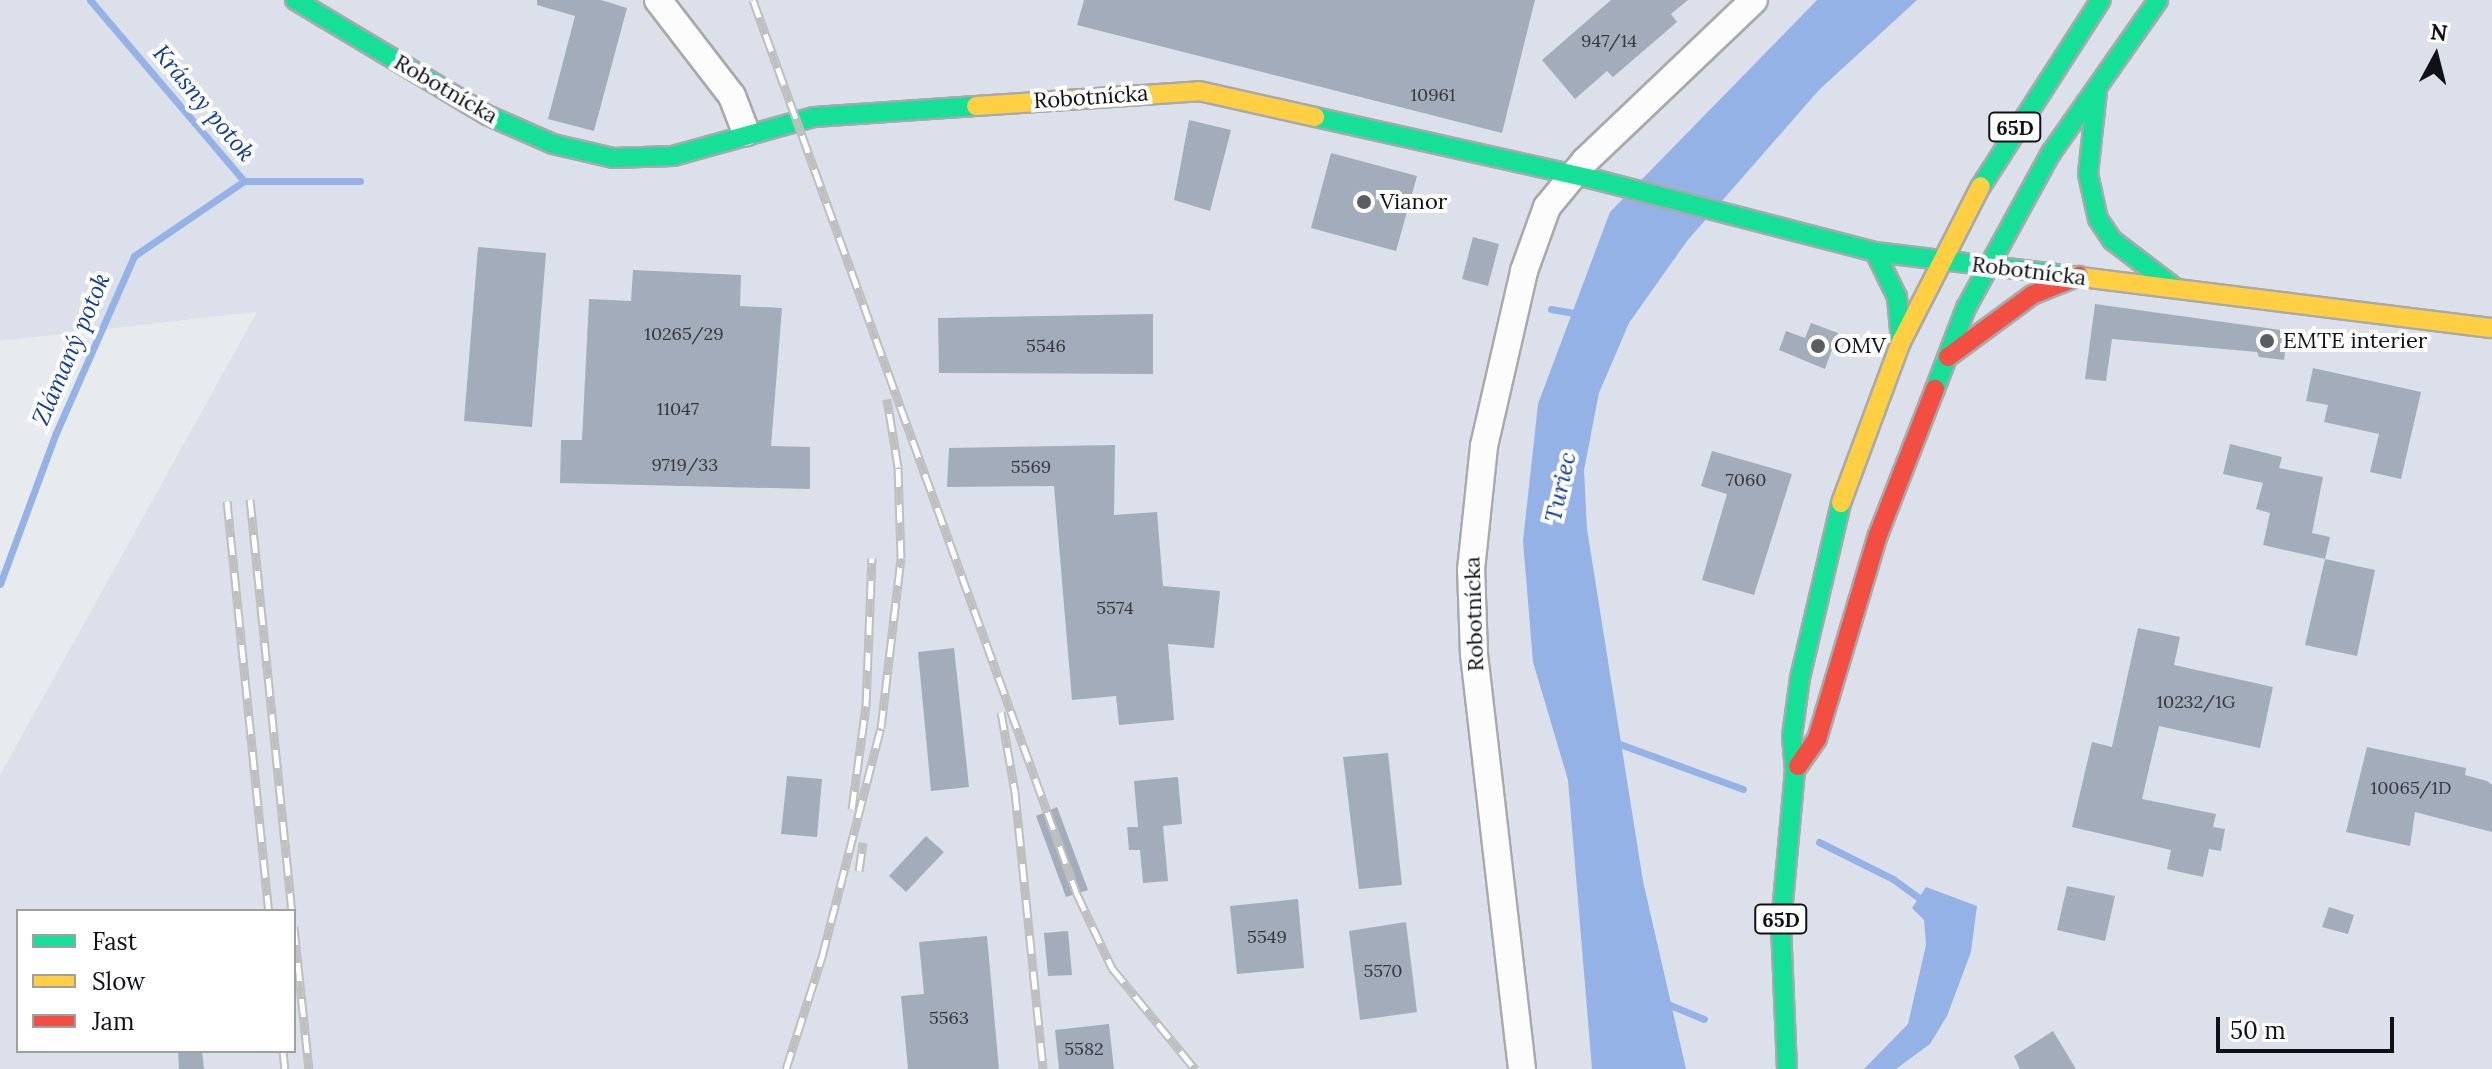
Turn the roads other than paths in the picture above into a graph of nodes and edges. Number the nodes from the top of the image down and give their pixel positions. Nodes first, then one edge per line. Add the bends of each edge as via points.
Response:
1 (295, 0) edge
2 (658, 0) edge
3 (1754, 0) edge
4 (2101, 0) edge
5 (2158, 0) edge
6 (2099, 82) junction
7 (746, 132) junction
8 (1585, 178) junction
9 (1875, 252) junction
10 (1941, 261) junction
11 (1987, 265) junction
12 (2079, 276) junction
13 (2175, 288) junction
14 (2492, 328) edge
15 (1901, 342) junction
16 (1944, 361) junction
17 (1795, 771) junction
18 (1522, 1069) edge
19 (1787, 1069) edge

1 - 7 main road, Robotnícka via 487,115 553,144 613,158 673,156
2 - 7 street via 732,96
3 - 8 street
4 - 10 main road, 65D via 1992,165
5 - 6 main road, 65D
6 - 11 main road, 65D
6 - 13 main road via 2088,174 2098,219 2112,240
7 - 8 main road, Robotnícka via 814,117 1199,91
8 - 9 main road, Robotnícka
8 - 18 street, Robotnícka via 1547,207 1524,271 1484,446 1472,546 1478,699
9 - 10 main road, Robotnícka
9 - 15 main road via 1897,297
10 - 11 main road, Robotnícka
10 - 15 main road, 65D
11 - 12 main road, Robotnícka
11 - 16 main road, 65D
12 - 13 main road, Robotnícka
12 - 16 main road via 2032,295
13 - 14 main road, Robotnícka
15 - 17 main road, 65D via 1862,435 1825,553 1792,736
16 - 17 main road, 65D via 1878,535 1817,739
17 - 19 main road, 65D via 1782,882

